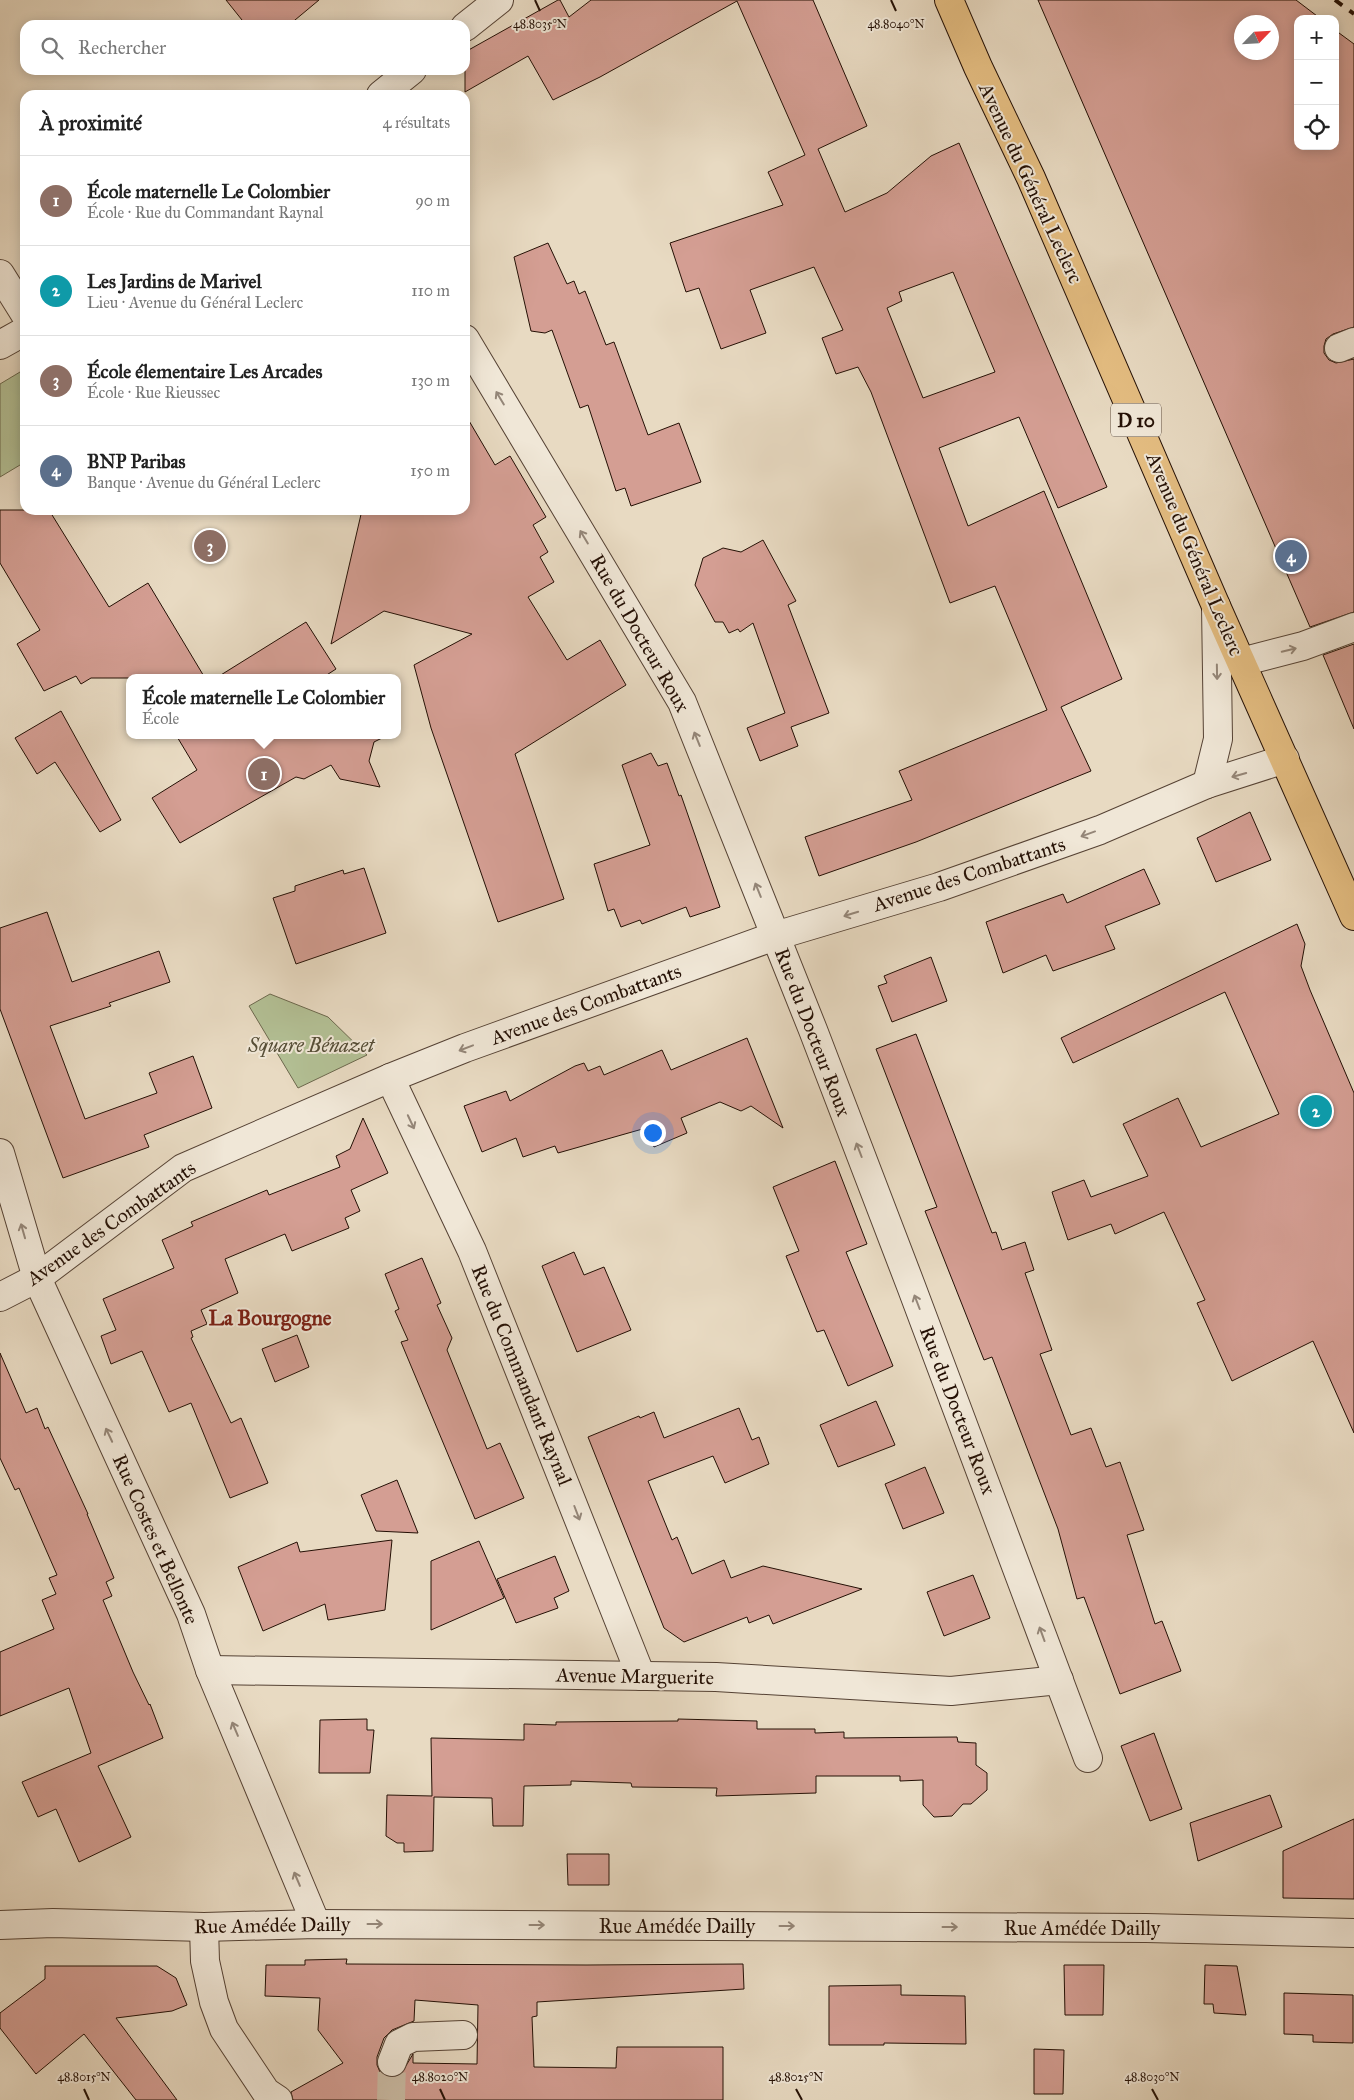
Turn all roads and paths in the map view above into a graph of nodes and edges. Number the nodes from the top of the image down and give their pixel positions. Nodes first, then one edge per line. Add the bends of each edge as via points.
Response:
1 (499, 0) edge
2 (950, 0) edge
3 (470, 24) edge
4 (406, 75) edge
5 (387, 90) edge
6 (0, 274) edge
7 (20, 306) edge
8 (20, 334) edge
9 (0, 345) edge
10 (470, 347) edge
11 (1216, 606) junction
12 (1354, 627) edge
13 (1241, 662) junction
14 (1285, 759) junction
15 (1207, 784) junction
16 (1354, 916) edge
17 (775, 936) junction
18 (390, 1078) junction
19 (0, 1153) edge
20 (36, 1278) junction
21 (0, 1297) edge
22 (210, 1670) junction
23 (641, 1676) junction
24 (1059, 1680) junction
25 (1088, 1758) dead end
26 (316, 1924) junction
27 (0, 1925) edge
28 (204, 1927) junction
29 (1354, 1933) edge
30 (463, 2035) dead end
31 (392, 2062) tunnel mouth
32 (278, 2100) edge

1 - 3 street
2 - 11 main road, Avenue du Général Leclerc / D 10 via 1047,213
4 - 5 street
6 - 7 street
8 - 9 street
17 -> 10 street, Rue du Docteur Roux via 682,702
11 - 13 main road, Avenue du Général Leclerc / D 10
11 -> 15 street via 1218,739
13 -> 12 street via 1302,646
13 - 14 main road, Avenue du Général Leclerc / D 10
14 -> 15 street, Avenue des Combattants
14 - 16 main road, Avenue du Général Leclerc / D 10
15 -> 17 street, Avenue des Combattants via 1100,830 939,887
17 -> 18 street, Avenue des Combattants
24 -> 17 street, Rue du Docteur Roux via 915,1295
18 - 20 street, Avenue des Combattants via 183,1168
18 -> 23 street, Rue du Commandant Raynal via 472,1251
20 -> 19 street, Rue Costes et Bellonte
20 - 21 street, Avenue des Combattants
22 -> 20 street, Rue Costes et Bellonte via 191,1614
22 - 23 street, Avenue Marguerite
26 -> 22 street, Rue Costes et Bellonte
23 - 24 street, Avenue Marguerite via 716,1677 952,1691
24 - 25 street, Rue du Docteur Roux
26 - 28 street, Rue Amédée Dailly
26 -> 29 street, Rue Amédée Dailly via 1146,1928
27 - 28 street, Rue Amédée Dailly via 53,1923
28 - 32 street via 205,1961 224,2029 266,2092
30 - 31 street via 413,2038 399,2044

